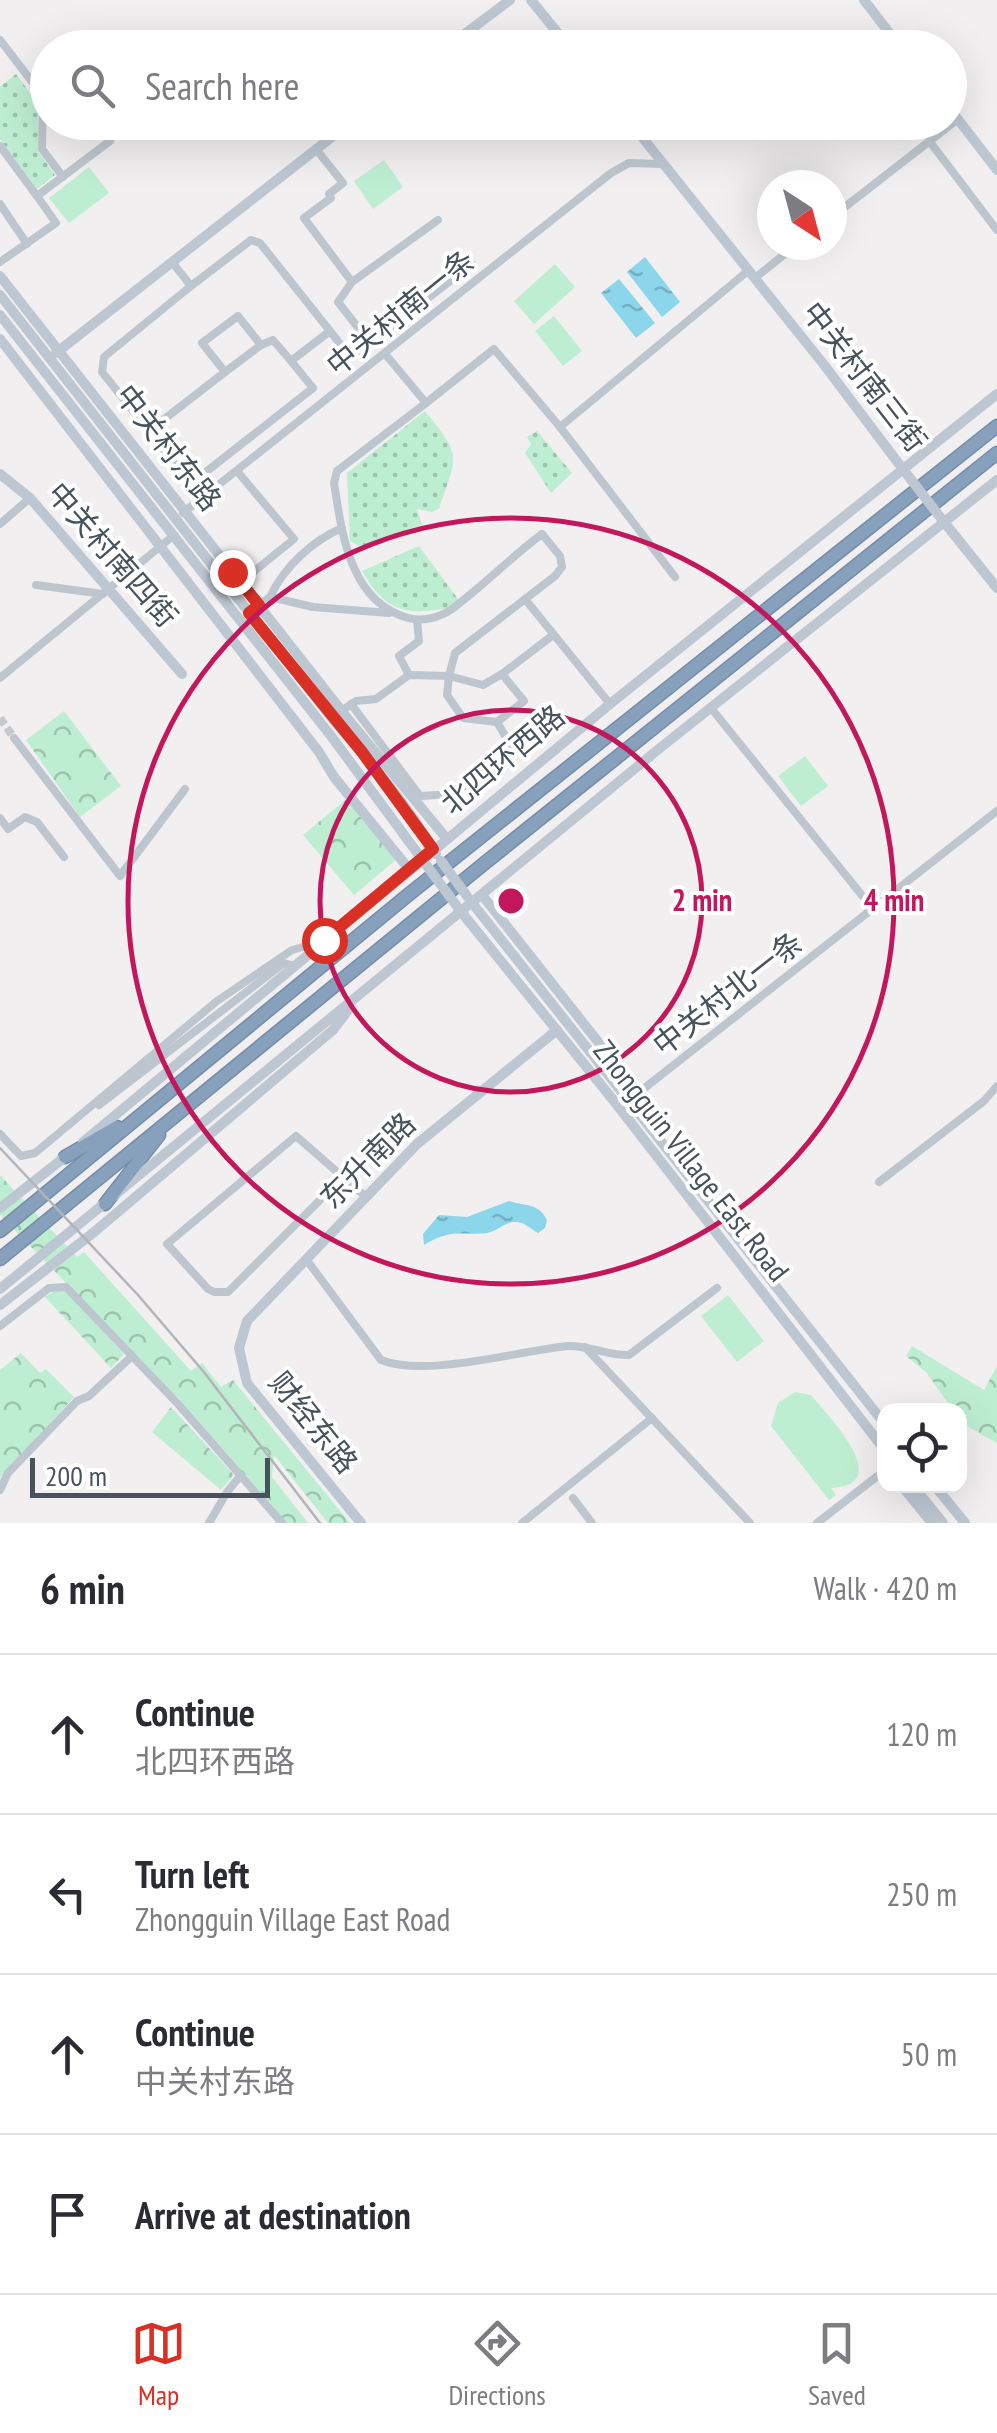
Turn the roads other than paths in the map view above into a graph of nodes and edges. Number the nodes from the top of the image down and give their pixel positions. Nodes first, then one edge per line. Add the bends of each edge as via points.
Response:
1 (510, 0) edge
2 (531, 0) edge
3 (864, 0) edge
4 (470, 30) edge
5 (555, 30) edge
6 (887, 30) edge
7 (0, 40) edge
8 (30, 79) edge
9 (967, 131) edge
10 (42, 140) edge
11 (327, 140) edge
12 (644, 140) edge
13 (932, 140) edge
14 (110, 141) dead end
15 (930, 142) junction
16 (0, 146) edge
17 (316, 149) junction
18 (662, 164) junction
19 (997, 170) edge
20 (62, 177) junction
21 (38, 196) junction
22 (0, 204) edge
23 (847, 206) edge
24 (438, 220) dead end
25 (997, 230) edge
26 (27, 244) junction
27 (773, 260) edge
28 (0, 262) edge
29 (172, 262) junction
30 (472, 264) dead end
31 (752, 274) junction
32 (0, 276) edge
33 (352, 282) junction
34 (191, 286) junction
35 (0, 295) edge
36 (0, 315) edge
37 (330, 330) junction
38 (0, 338) edge
39 (260, 346) junction
40 (368, 346) junction
41 (384, 356) junction
42 (49, 358) junction
43 (290, 361) junction
44 (226, 372) junction
45 (997, 394) edge
46 (426, 402) junction
47 (118, 424) junction
48 (560, 426) junction
49 (997, 426) edge
50 (149, 431) junction
51 (118, 446) junction
52 (997, 453) edge
53 (902, 468) junction
54 (238, 471) junction
55 (0, 474) edge
56 (997, 480) edge
57 (30, 498) junction
58 (180, 515) junction
59 (944, 522) junction
60 (0, 524) edge
61 (342, 528) junction
62 (174, 536) junction
63 (159, 548) junction
64 (675, 578) dead end
65 (241, 582) junction
66 (36, 585) dead end
67 (997, 588) edge
68 (106, 591) junction
69 (270, 596) junction
70 (525, 599) junction
71 (254, 609) junction
72 (390, 613) junction
73 (417, 620) junction
74 (554, 635) junction
75 (182, 674) dead end
76 (502, 674) junction
77 (409, 675) junction
78 (449, 676) junction
79 (0, 678) edge
80 (610, 704) junction
81 (346, 707) junction
82 (711, 708) junction
83 (497, 722) junction
84 (14, 738) tunnel mouth
85 (185, 789) dead end
86 (997, 811) edge
87 (0, 818) edge
88 (447, 839) junction
89 (433, 849) junction
90 (64, 857) dead end
91 (422, 858) junction
92 (409, 869) junction
93 (482, 895) junction
94 (470, 900) junction
95 (872, 908) junction
96 (459, 909) junction
97 (324, 940) junction
98 (294, 966) junction
99 (359, 995) junction
100 (556, 1030) junction
101 (997, 1086) edge
102 (628, 1100) junction
103 (150, 1108) junction
104 (82, 1115) junction
105 (172, 1118) junction
106 (0, 1134) edge
107 (65, 1157) junction
108 (344, 1177) junction
109 (879, 1182) dead end
110 (366, 1197) junction
111 (106, 1204) junction
112 (0, 1208) edge
113 (0, 1231) edge
114 (306, 1258) junction
115 (0, 1260) edge
116 (0, 1288) edge
117 (717, 1288) dead end
118 (0, 1306) edge
119 (0, 1326) edge
120 (585, 1347) junction
121 (240, 1348) joint
122 (132, 1356) junction
123 (877, 1415) edge
124 (652, 1418) junction
125 (877, 1440) edge
126 (241, 1475) junction
127 (877, 1476) edge
128 (0, 1490) edge
129 (908, 1493) edge
130 (918, 1493) edge
131 (941, 1493) edge
132 (574, 1498) dead end
133 (210, 1523) edge
134 (282, 1523) edge
135 (361, 1523) edge
136 (522, 1523) edge
137 (592, 1523) edge
138 (750, 1523) edge
139 (817, 1523) edge
140 (932, 1523) edge
141 (942, 1523) edge
142 (965, 1523) edge

1 - 4 street
2 - 5 street
3 - 6 street
7 - 8 street
9 - 19 street
10 - 20 street
11 - 17 street
12 - 18 street, 中关村南三街
13 - 15 street
14 - 20 street
15 - 23 street
15 - 25 street
16 - 21 street
17 - 29 street
17 - 33 street via 342,183 304,218
18 - 31 street, 中关村南三街
18 - 41 street, 中关村南一条 via 629,163 611,173
20 - 21 street
21 - 26 street via 56,223
22 - 26 street
24 - 33 street
26 - 28 street
27 - 31 street
29 - 34 street
29 - 42 street
30 - 40 street
31 - 48 street
31 - 53 street, 中关村南三街
32 - 42 street, 中关村东路
33 - 40 street via 338,302
34 - 37 street via 251,240 260,242
34 - 50 street via 104,357 102,372
35 - 42 street
36 - 42 street
37 - 40 street via 351,358
37 - 43 street
38 - 63 street
39 - 43 street via 273,340
39 - 44 street
39 - 44 street via 238,316 202,343
40 - 41 street
41 - 46 street
41 - 54 street, 中关村南一条
42 - 47 street, 中关村东路
42 - 51 street
42 - 62 street
43 - 50 street via 313,388 202,475 183,474
44 - 50 street
45 - 53 street, 北四环西路
46 - 48 street via 494,350
46 - 61 street via 336,471
47 - 51 street
47 - 58 street, 中关村东路
48 - 64 street
49 - 103 highway, 北四环西路
51 - 58 street
52 - 105 highway
53 - 59 street, 中关村南三街, bridge
53 - 80 street, 北四环西路
54 - 58 street, 中关村南一条
54 - 65 street via 294,540
55 - 57 street, 中关村南四街
56 - 59 street
57 - 60 street
57 - 68 street, 中关村南四街
58 - 65 street, 中关村东路
58 - 71 street
59 - 67 street, 中关村南三街
59 - 82 street
61 - 69 street via 296,561
61 - 72 street via 351,564 369,595
62 - 63 street
62 - 91 street
63 - 68 street
63 - 92 street
65 - 71 street, 中关村东路
66 - 68 street
68 - 75 street, 中关村南四街
68 - 79 street
69 - 71 street
69 - 72 street
70 - 73 street via 562,567 542,534 452,609
70 - 74 street
70 - 78 street via 455,653
71 - 81 street, 中关村东路
71 - 89 street
72 - 73 street
73 - 77 street via 419,642 399,656
74 - 76 street
74 - 80 street
76 - 78 street via 483,685
76 - 83 street via 524,701
77 - 78 street
77 - 81 street via 376,699
78 - 83 street via 447,695 463,718
80 - 88 street, 北四环西路
81 - 83 street via 420,796 454,794 513,748
81 - 88 street, 中关村东路
82 - 93 street
82 - 95 street
84 - 85 street via 120,876
86 - 95 street, 中关村北一条
87 - 90 street via 8,829 25,817 37,822
88 - 89 street, 北四环西路
89 - 91 street, 北四环西路
89 - 94 street, bridge
91 - 92 street, 北四环西路
91 - 96 street, bridge
92 - 97 street, 北四环西路
93 - 94 street
93 - 102 street, Zhongguin Village East Road via 629,1081
94 - 96 street
94 - 102 street, Zhongguin Village East Road
95 - 102 street, 中关村北一条
96 - 99 street
96 - 100 street, Zhongguin Village East Road
97 - 98 street, 北四环西路
97 - 104 street via 292,950 217,1001
98 - 104 street via 284,962
98 - 107 street, 北四环西路
99 - 111 street
99 - 118 street via 334,1030
100 - 110 street, 东升南路 via 417,1144
100 - 125 street, Zhongguin Village East Road
101 - 109 street
102 - 123 street, Zhongguin Village East Road
103 - 107 highway
103 - 113 highway, 北四环西路
104 - 106 street via 35,1153 21,1156
105 - 111 highway
105 - 115 highway
107 - 112 street, 北四环西路
108 - 108 street via 296,1136 166,1244 208,1288 228,1292
108 - 110 street
110 - 114 street, 东升南路
111 - 116 street
114 - 120 street via 381,1360 391,1364
114 - 121 street, 东升南路 via 248,1320
117 - 120 street via 630,1355
119 - 122 street via 49,1288 66,1287
120 - 124 street
121 - 135 street, 财经东路 via 247,1383
122 - 126 street
122 - 128 street via 76,1401
124 - 136 street
124 - 138 street
126 - 133 street
126 - 134 street
127 - 139 street
129 - 140 street
130 - 141 street
131 - 142 street
132 - 137 street

